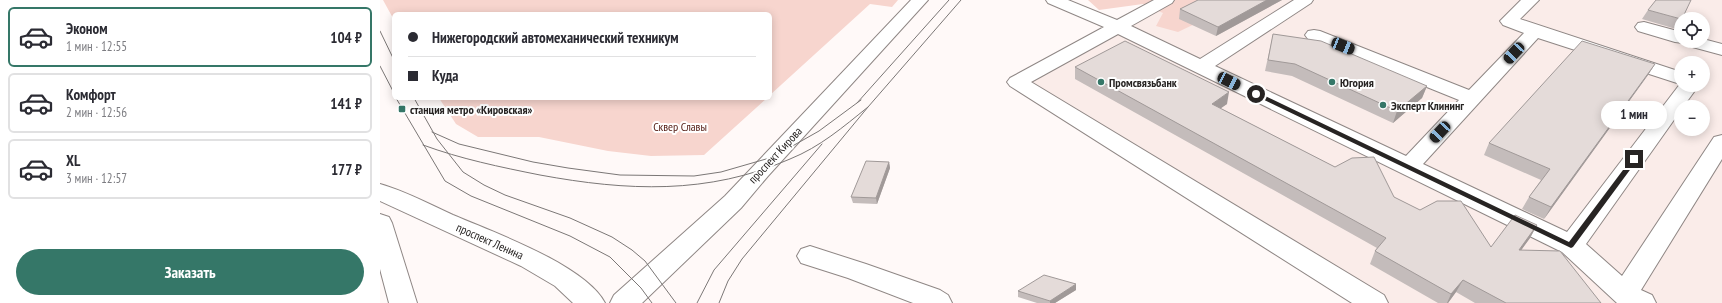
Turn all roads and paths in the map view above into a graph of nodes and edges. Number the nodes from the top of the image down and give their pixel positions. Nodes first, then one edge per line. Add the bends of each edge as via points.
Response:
1 (920, 0) edge
2 (1054, 0) edge
3 (1166, 0) edge
4 (1305, 0) edge
5 (1531, 0) edge
6 (1118, 27) junction
7 (1644, 27) dead end
8 (1535, 31) junction
9 (1314, 34) dead end
10 (1674, 36) edge
11 (1710, 46) edge
12 (1722, 50) edge
13 (1202, 67) junction
14 (1674, 76) edge
15 (1684, 92) edge
16 (1472, 98) junction
17 (1722, 142) edge
18 (1408, 167) junction
19 (380, 192) edge
20 (380, 223) edge
21 (1571, 246) junction
22 (810, 256) dead end
23 (1633, 298) edge
24 (403, 303) edge
25 (591, 303) edge
26 (624, 303) edge
27 (938, 303) edge
28 (1374, 303) edge

1 - 26 street, проспект Кирова via 733,202
2 - 6 street
3 - 6 street
4 - 13 street
5 - 8 street via 1509,21
6 - 13 street
6 - 28 street via 1017,82
7 - 10 street
8 - 14 street
8 - 16 street
9 - 16 street
11 - 12 street
13 - 18 street
15 - 21 street
16 - 18 street
17 - 23 street
18 - 21 street
19 - 25 street, проспект Ленина via 530,259 564,279
20 - 24 street
21 - 23 street
22 - 27 street via 864,273

